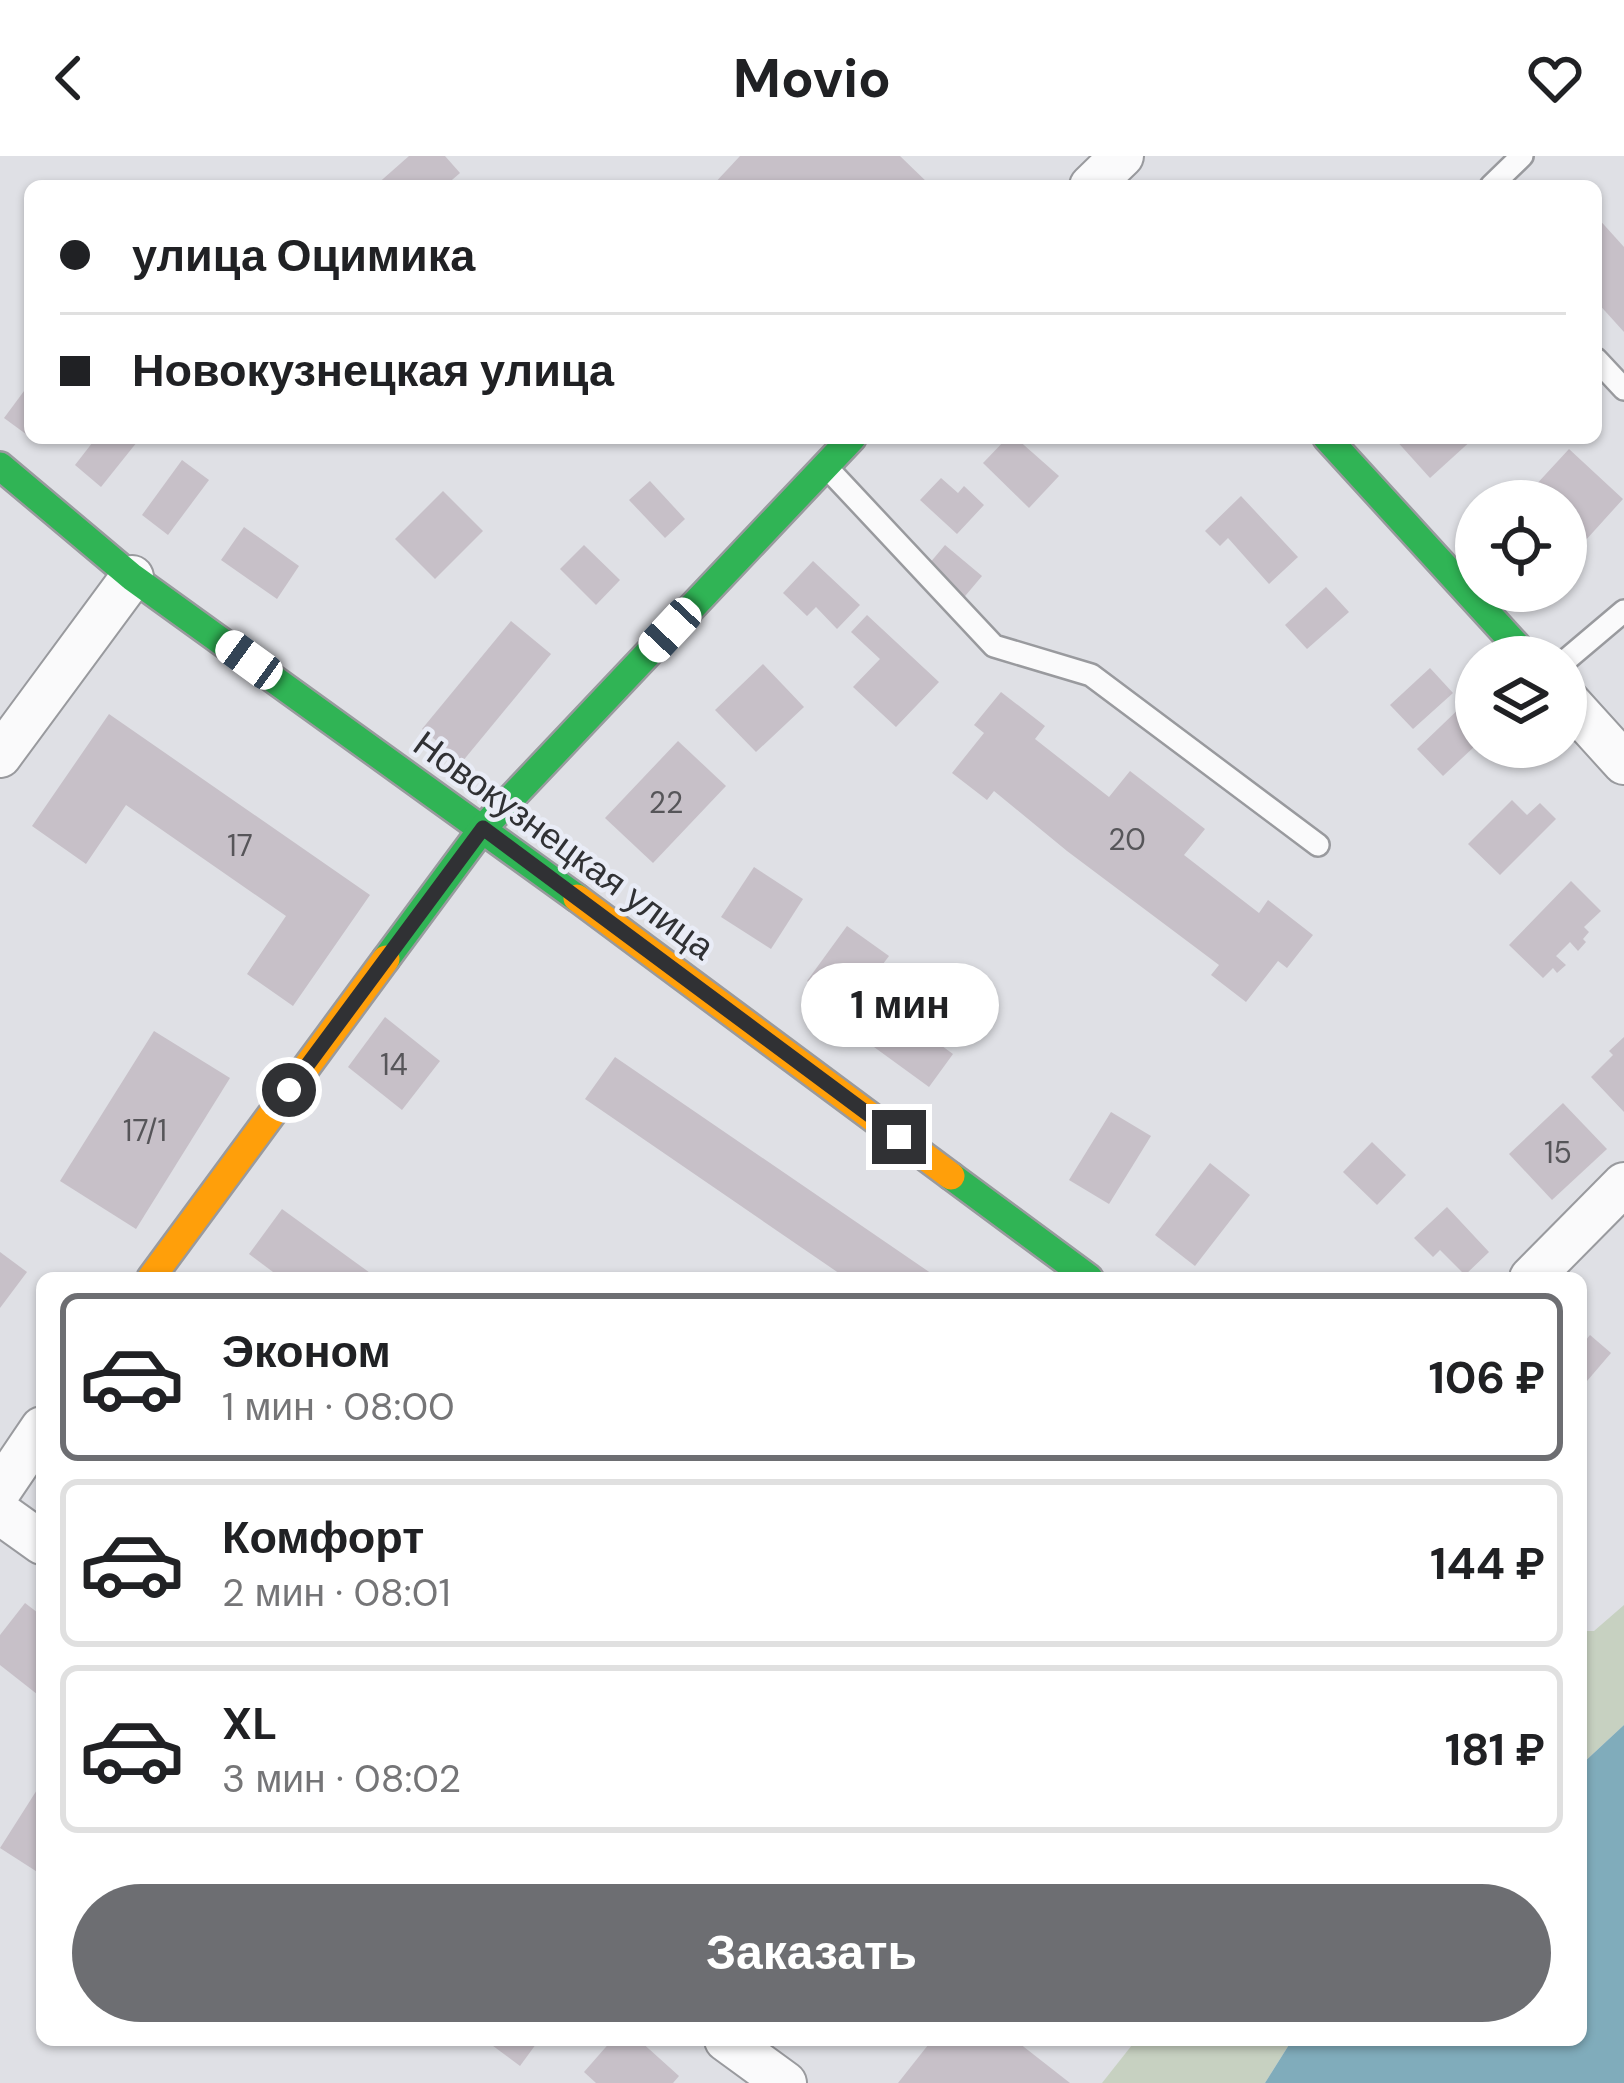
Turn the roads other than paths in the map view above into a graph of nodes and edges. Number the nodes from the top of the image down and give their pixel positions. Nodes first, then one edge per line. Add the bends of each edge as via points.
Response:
1 (1522, 156) edge
2 (1496, 180) edge
3 (1602, 365) edge
4 (1624, 389) edge
5 (846, 444) edge
6 (1332, 444) edge
7 (0, 466) edge
8 (826, 466) junction
9 (133, 577) junction
10 (1624, 611) edge
11 (1508, 636) edge
12 (1587, 642) edge
13 (1587, 722) edge
14 (0, 756) edge
15 (1624, 763) edge
16 (483, 828) junction
17 (1318, 844) dead end
18 (1624, 1184) edge
19 (155, 1272) edge
20 (1081, 1272) edge
21 (1537, 1272) edge
22 (36, 1437) edge
23 (0, 1490) edge
24 (0, 1513) edge
25 (36, 1540) edge
26 (734, 2046) edge
27 (785, 2083) edge

1 - 2 lane
3 - 4 lane
5 - 8 street
6 - 11 street
7 - 9 street, Новокузнецкая улица
8 - 16 street
8 - 17 lane via 994,646 1091,675
9 - 14 street
9 - 16 street, Новокузнецкая улица
10 - 12 lane
13 - 15 street
16 - 19 street
16 - 20 street, Новокузнецкая улица
18 - 21 street
22 - 23 street
24 - 25 street
26 - 27 street

